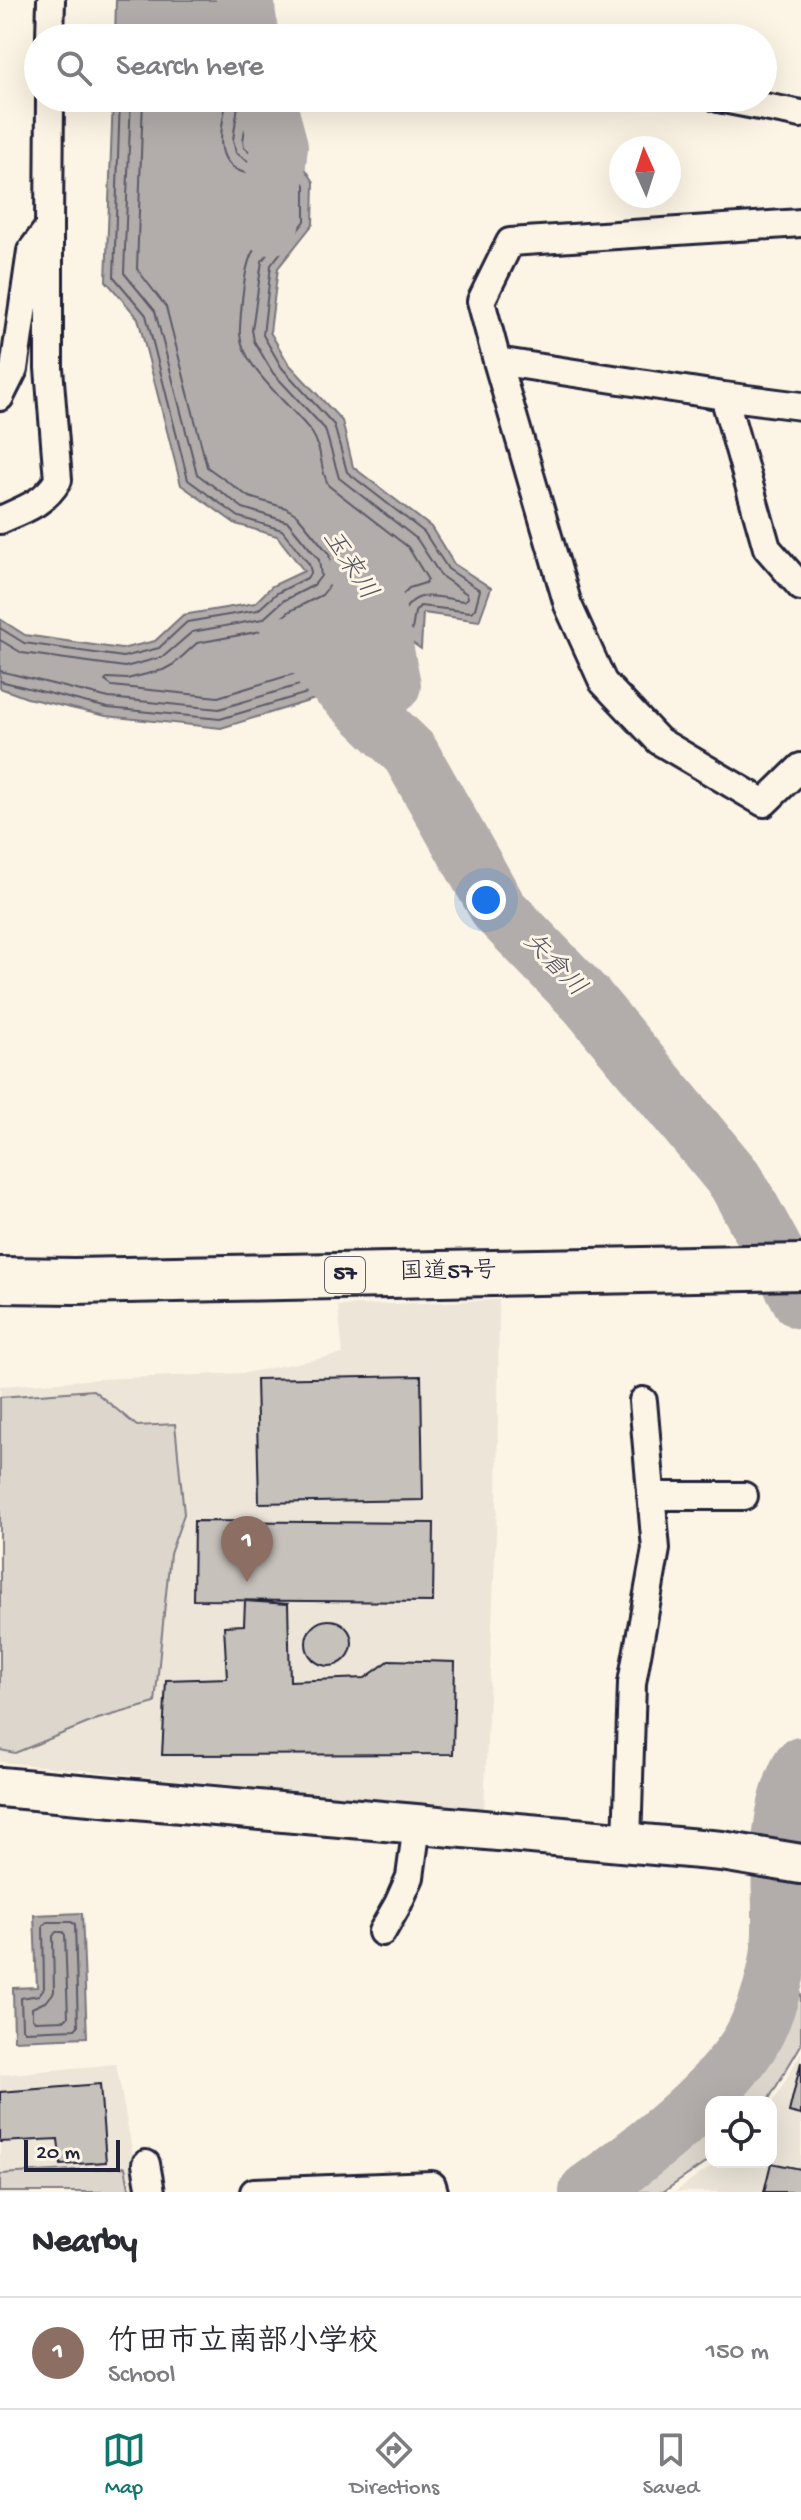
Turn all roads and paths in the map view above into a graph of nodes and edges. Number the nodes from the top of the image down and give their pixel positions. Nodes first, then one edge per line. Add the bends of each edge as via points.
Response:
1 (51, 0) edge
2 (50, 24) edge
3 (777, 109) edge
4 (50, 112) edge
5 (801, 114) edge
6 (801, 223) edge
7 (49, 227) junction
8 (497, 361) junction
9 (724, 396) junction
10 (0, 397) edge
11 (801, 406) edge
12 (0, 520) edge
13 (801, 587) edge
14 (801, 767) edge
15 (801, 1267) edge
16 (0, 1280) edge
17 (643, 1401) dead end
18 (651, 1496) junction
19 (744, 1496) dead end
20 (0, 1787) edge
21 (417, 1825) junction
22 (627, 1843) junction
23 (801, 1864) edge
24 (382, 1932) dead end
25 (146, 2164) dead end
26 (151, 2192) edge
27 (254, 2192) edge
28 (434, 2192) edge

1 - 2 street
3 - 5 street
4 - 7 street
6 - 8 street via 510,242 481,301
7 - 10 street via 31,251 14,369
7 - 12 street via 49,368 58,480 50,495
8 - 9 street
8 - 14 street via 568,605 603,682 659,741 764,803
9 - 11 street
9 - 13 street via 767,548
15 - 16 highway, 国道57号 / 57
17 - 18 street
18 - 19 street
18 - 22 street via 656,1549 632,1683
20 - 21 street
21 - 22 street
21 - 24 street via 410,1877
22 - 23 street
25 - 26 street
27 - 28 street via 432,2185

